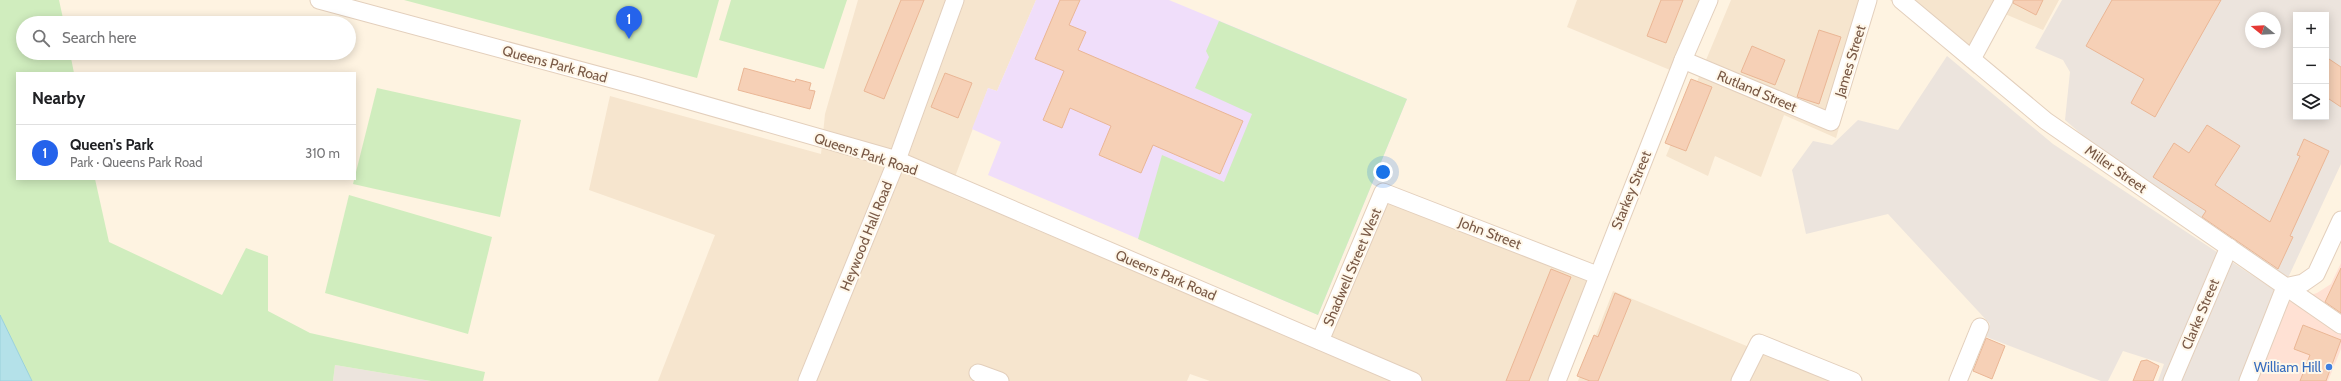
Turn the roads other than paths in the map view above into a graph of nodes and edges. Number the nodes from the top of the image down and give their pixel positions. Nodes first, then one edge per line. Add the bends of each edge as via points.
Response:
1 (319, 0) edge
2 (955, 0) edge
3 (1709, 0) edge
4 (1868, 0) edge
5 (1901, 0) edge
6 (2004, 0) edge
7 (1972, 59) junction
8 (1683, 60) junction
9 (1831, 122) joint
10 (897, 160) junction
11 (1383, 192) joint
12 (2341, 220) edge
13 (2229, 247) junction
14 (1598, 275) junction
15 (2285, 288) junction
16 (2341, 325) edge
17 (1980, 327) dead end
18 (1320, 341) junction
19 (978, 373) dead end
20 (807, 381) edge
21 (1000, 381) edge
22 (1413, 381) edge
23 (1557, 381) edge
24 (1740, 381) edge
25 (1853, 381) edge
26 (1958, 381) edge
27 (2172, 381) edge
28 (2248, 381) edge

1 - 10 street, Queens Park Road via 638,86
2 - 10 street, Heywood Hall Road
3 - 8 street, Starkey Street
4 - 9 street, James Street
5 - 7 street, Miller Street
6 - 7 street
7 - 13 street, Miller Street via 2046,121
8 - 9 street, Rutland Street
8 - 14 street, Starkey Street
10 - 18 street, Queens Park Road
10 - 20 street, Heywood Hall Road
11 - 14 street, John Street
11 - 18 street, Shadwell Street West
12 - 15 street via 2316,274 2303,283
13 - 15 street, Miller Street
13 - 27 street, Clarke Street
14 - 23 street, Starkey Street
15 - 16 street, Miller Street
15 - 28 street
17 - 26 street
18 - 22 street, Queens Park Road
19 - 21 street
24 - 25 street via 1759,343

